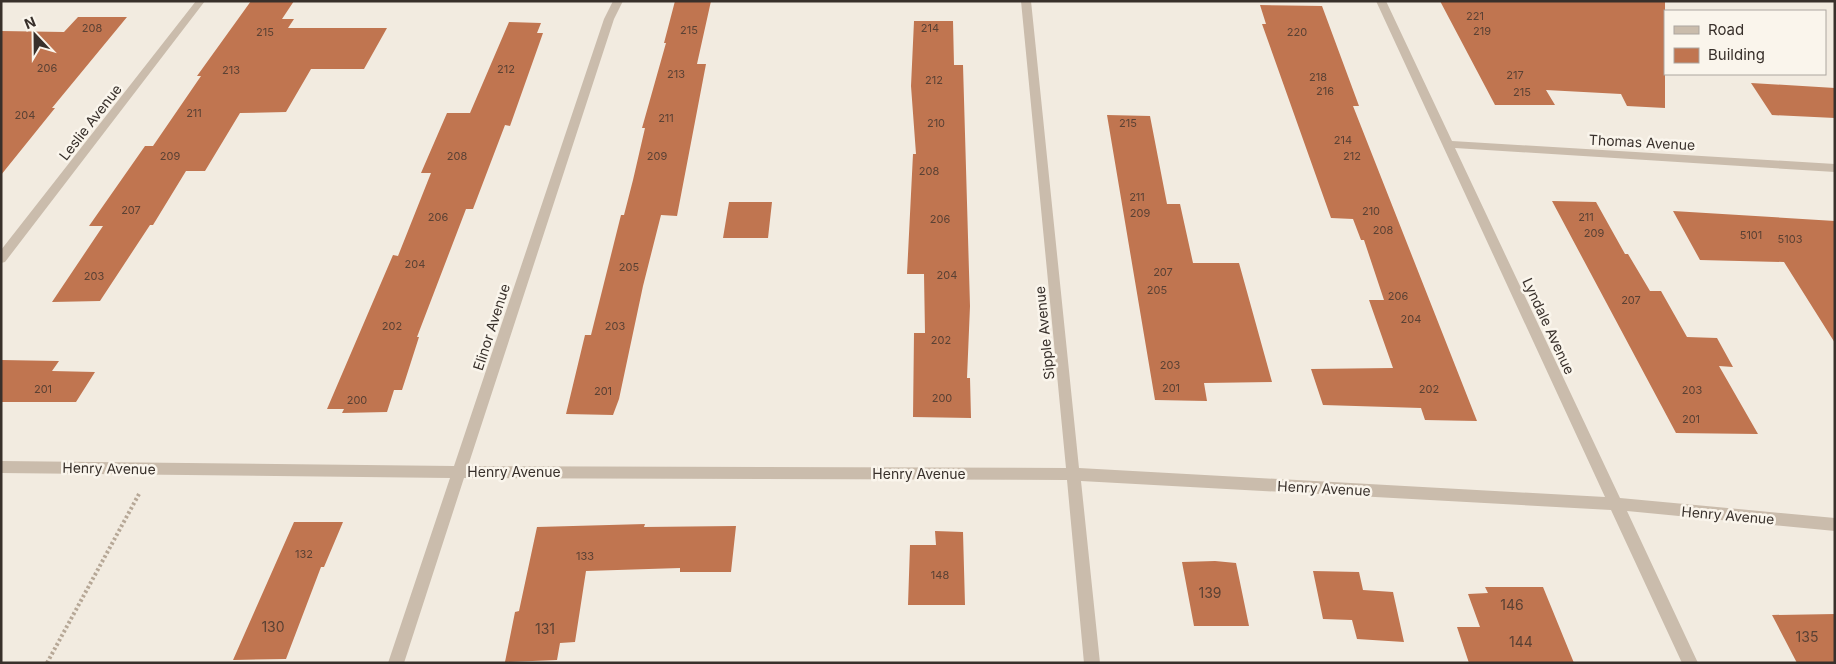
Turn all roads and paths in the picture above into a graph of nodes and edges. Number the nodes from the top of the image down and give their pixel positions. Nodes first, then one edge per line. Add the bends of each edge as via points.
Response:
1 (201, 1) edge
2 (618, 1) edge
3 (1026, 1) edge
4 (1381, 1) edge
5 (1447, 144) junction
6 (1835, 168) edge
7 (1, 259) edge
8 (1, 467) edge
9 (152, 469) junction
10 (459, 471) junction
11 (1073, 474) junction
12 (1615, 504) junction
13 (1835, 525) edge
14 (48, 663) edge
15 (396, 663) edge
16 (1092, 663) edge
17 (1690, 663) edge

1 - 7 street, Leslie Avenue
2 - 10 street, Elinor Avenue
3 - 11 street, Sipple Avenue
4 - 5 street, Lyndale Avenue
5 - 6 street, Thomas Avenue
5 - 12 street, Lyndale Avenue
8 - 9 street, Henry Avenue
9 - 10 street, Henry Avenue
9 - 14 path
10 - 11 street, Henry Avenue
10 - 15 street, Elinor Avenue
11 - 12 street, Henry Avenue
11 - 16 street, Sipple Avenue
12 - 13 street, Henry Avenue
12 - 17 street, Lyndale Avenue

